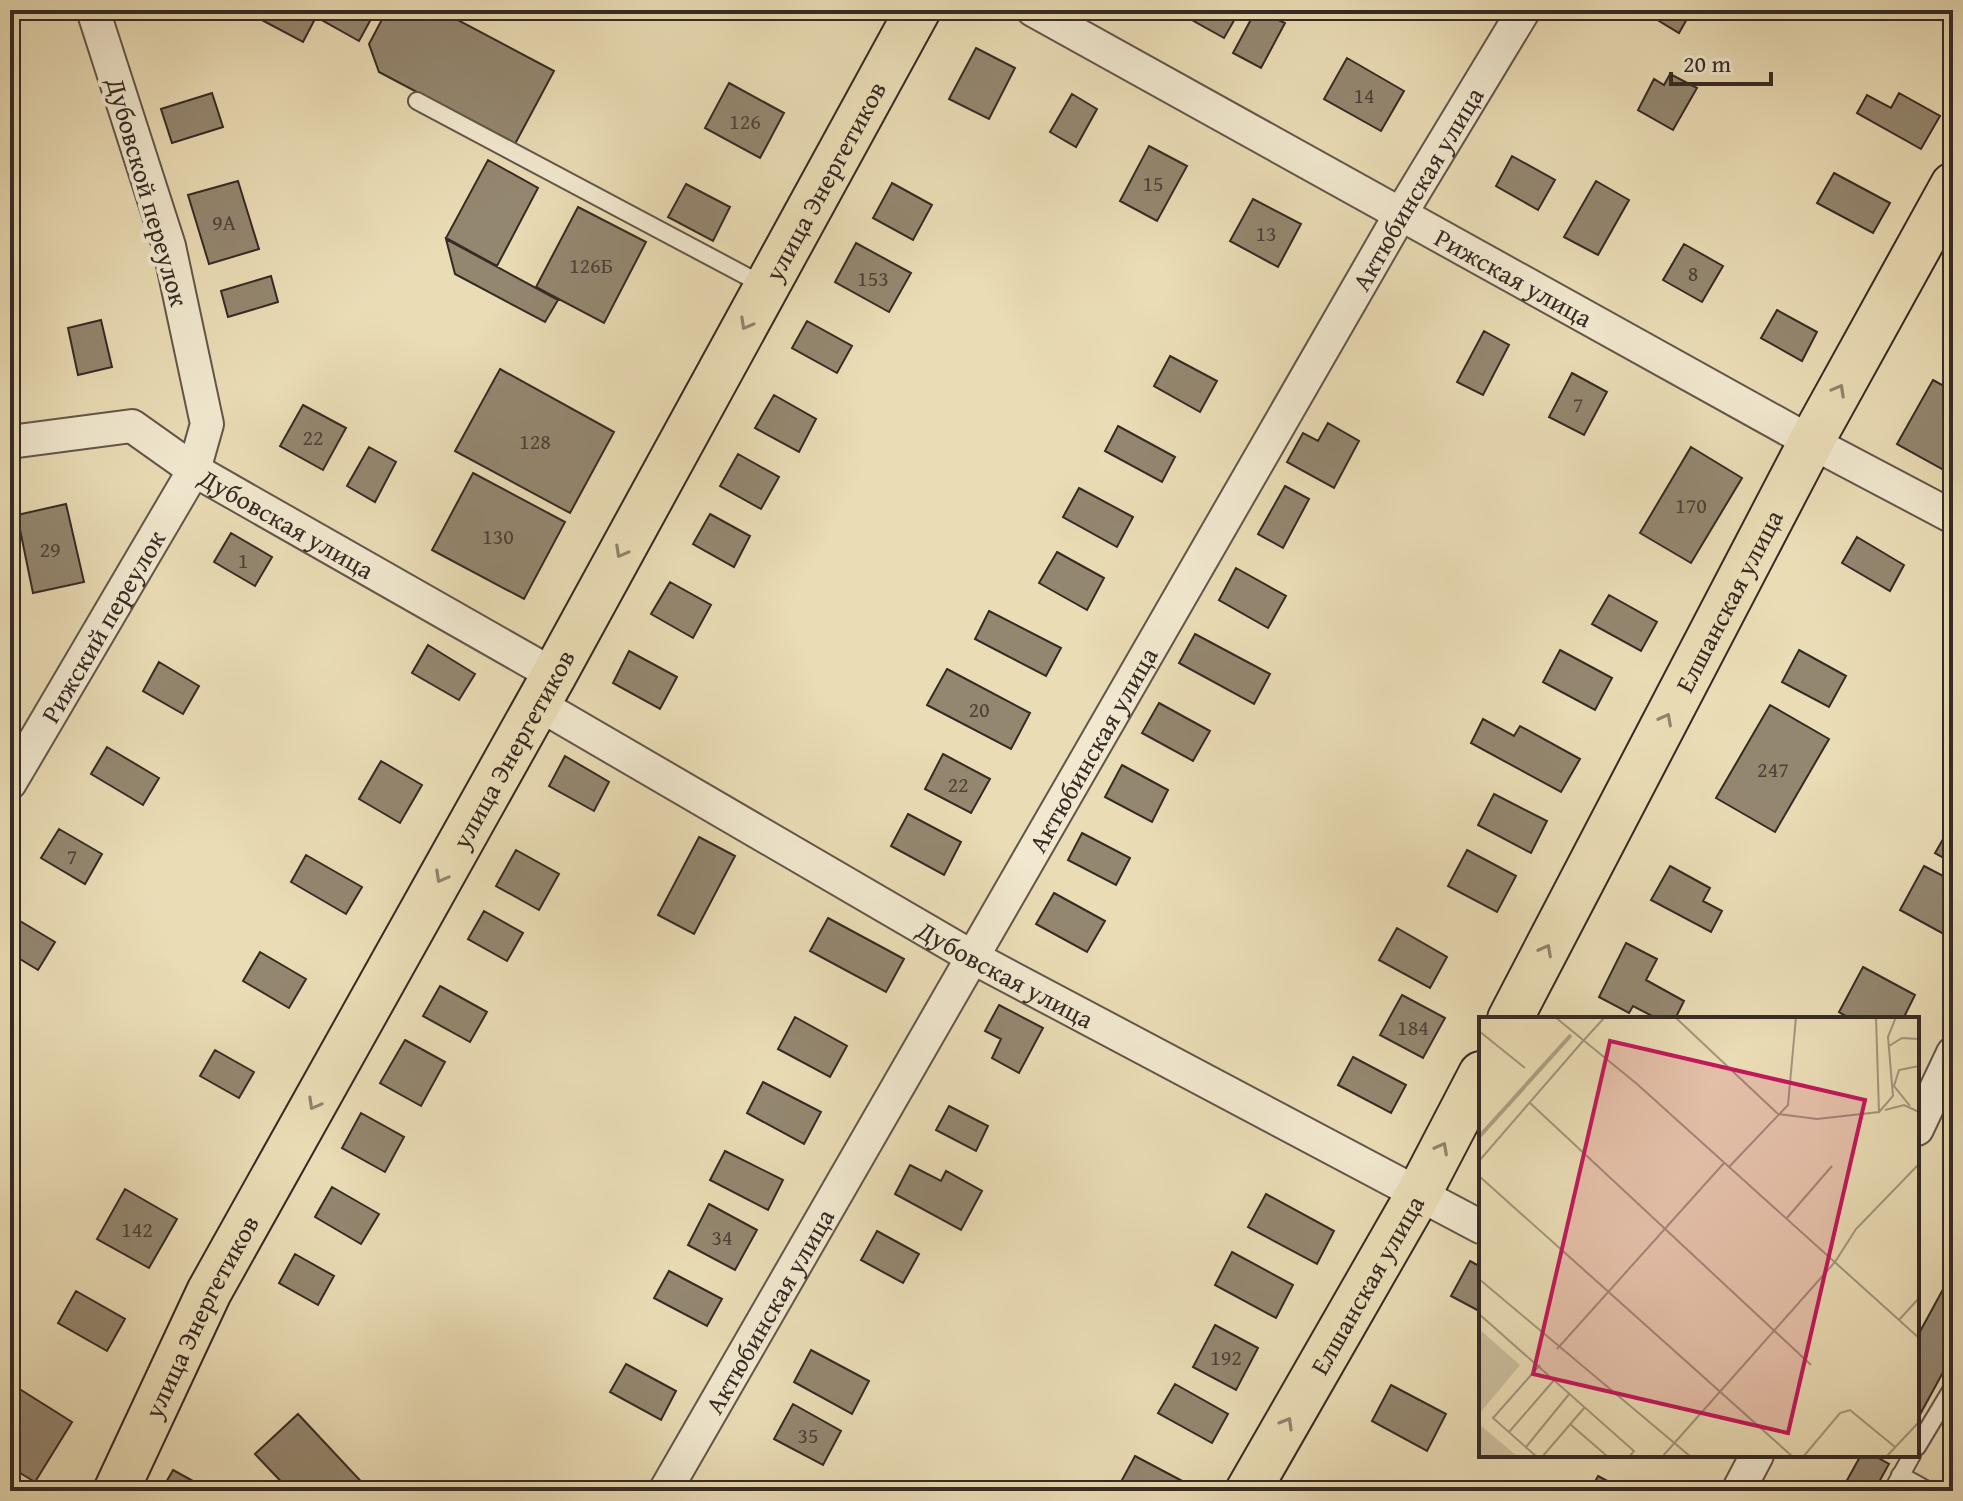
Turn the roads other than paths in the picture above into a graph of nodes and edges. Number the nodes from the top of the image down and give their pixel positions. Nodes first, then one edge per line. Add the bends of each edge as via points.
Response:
1 (93, 10) edge
2 (918, 10) edge
3 (1033, 10) edge
4 (1524, 10) edge
5 (417, 101) dead end
6 (1953, 185) edge
7 (1400, 215) junction
8 (766, 287) junction
9 (10, 442) edge
10 (1811, 442) junction
11 (194, 470) junction
12 (1953, 517) edge
13 (546, 689) junction
14 (10, 783) edge
15 (974, 958) junction
16 (1511, 1017) edge
17 (1953, 1053) edge
18 (1479, 1078) edge
19 (1919, 1125) edge
20 (1419, 1193) junction
21 (1479, 1226) edge
22 (1953, 1387) edge
23 (1919, 1444) edge
24 (1756, 1457) edge
25 (1911, 1457) edge
26 (1900, 1475) junction
27 (116, 1491) edge
28 (665, 1491) edge
29 (1248, 1491) edge
30 (1738, 1491) edge
31 (1892, 1491) edge
32 (1929, 1491) edge

1 - 11 street, Дубовской переулок via 169,246 207,424
2 - 8 main road, улица Энергетиков
3 - 7 street, Рижская улица
4 - 7 street, Актюбинская улица
5 - 8 lane
10 -> 6 main road, Елшанская улица
7 - 10 street, Рижская улица
7 - 15 street, Актюбинская улица
8 -> 13 main road, улица Энергетиков
9 - 11 street, Дубовская улица via 132,426
10 - 12 street, Рижская улица
16 -> 10 main road, Елшанская улица
11 - 13 street, Дубовская улица
11 - 14 street, Рижский переулок
13 - 15 street, Дубовская улица
13 -> 27 main road, улица Энергетиков via 209,1292
15 - 20 street, Дубовская улица
15 - 28 street, Актюбинская улица
17 - 19 street
20 -> 18 main road, Елшанская улица
20 - 21 street, Дубовская улица
29 -> 20 main road, Елшанская улица
22 - 23 lane
24 - 30 street
25 - 26 lane
26 - 31 lane
26 - 32 lane

